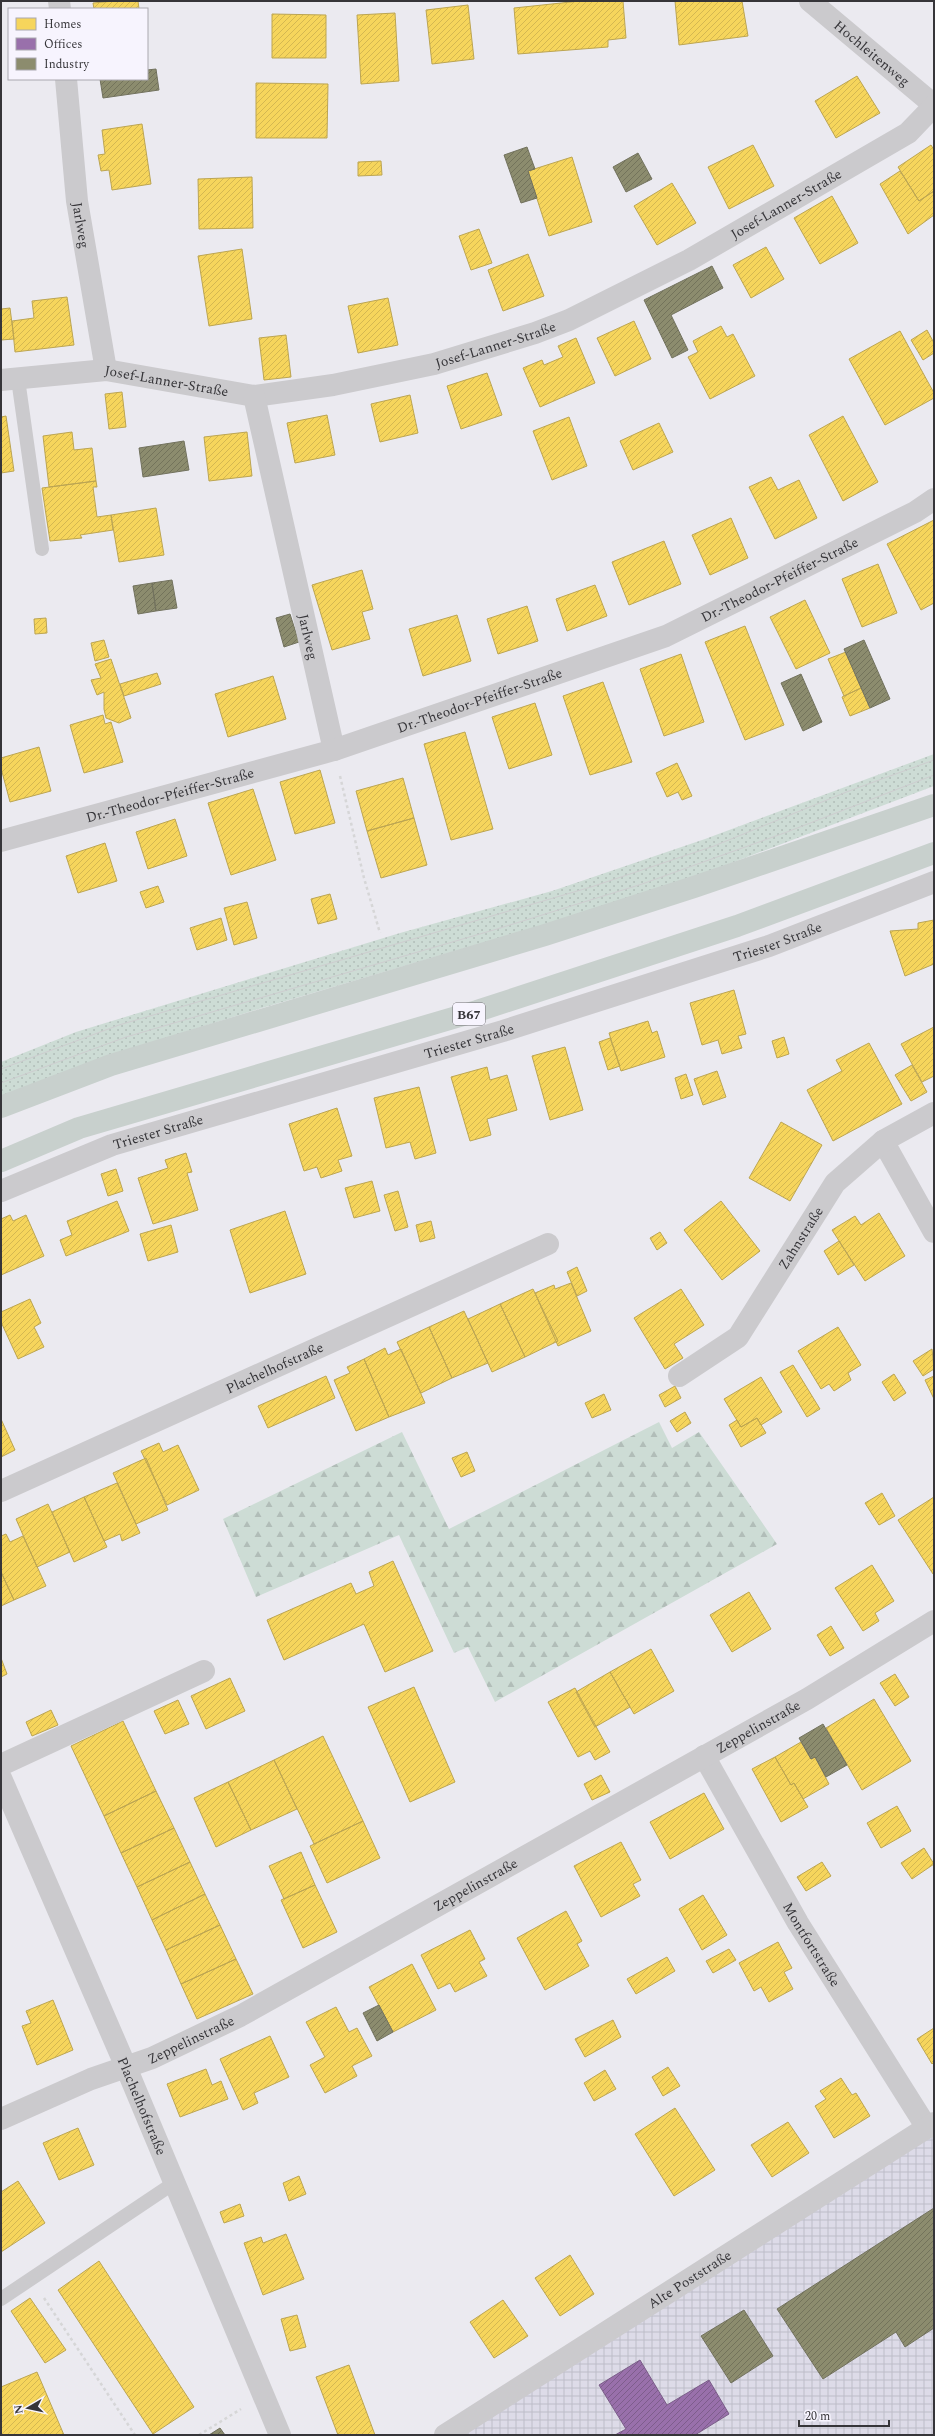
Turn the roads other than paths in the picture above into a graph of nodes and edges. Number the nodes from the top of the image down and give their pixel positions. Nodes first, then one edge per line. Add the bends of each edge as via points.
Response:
1 (810, 1) edge
2 (66, 80) edge
3 (934, 105) edge
4 (106, 370) junction
5 (10, 379) edge
6 (254, 396) junction
7 (934, 499) edge
8 (42, 550) dead end
9 (334, 750) junction
10 (934, 805) edge
11 (1, 841) edge
12 (934, 853) edge
13 (934, 882) edge
14 (1, 1106) edge
15 (934, 1113) edge
16 (883, 1141) junction
17 (1, 1161) edge
18 (1, 1191) edge
19 (934, 1232) edge
20 (548, 1244) dead end
21 (679, 1376) dead end
22 (1, 1491) edge
23 (934, 1621) edge
24 (204, 1671) dead end
25 (704, 1756) junction
26 (1, 1765) edge
27 (1, 1778) edge
28 (126, 2067) junction
29 (1, 2118) edge
30 (930, 2126) edge
31 (174, 2183) junction
32 (1, 2299) edge
33 (280, 2435) edge
34 (445, 2435) edge

1 - 3 street, Hochleitenweg
2 - 4 street, Jarlweg via 77,201
3 - 6 street, Josef-Lanner-Straße via 908,132 689,260 569,320 536,333 434,364 332,385
4 - 5 street, Josef-Lanner-Straße
4 - 6 street, Josef-Lanner-Straße
5 - 8 lane
6 - 9 street, Jarlweg
7 - 9 street, Dr.-Theodor-Pfeiffer-Straße via 915,512 666,636
9 - 11 street, Dr.-Theodor-Pfeiffer-Straße
10 - 14 main road via 545,935 111,1065
12 - 17 main road, Triester Straße / B67 via 737,926 476,1011 79,1128
13 - 18 street, Triester Straße via 769,946 503,1031 112,1145
15 - 16 street, Zahnstraße
16 - 19 street
16 - 21 street, Zahnstraße via 835,1183 738,1337
20 - 22 street, Plachelhofstraße
23 - 25 street, Zeppelinstraße via 807,1699
24 - 26 street
25 - 28 street, Zeppelinstraße via 254,2009 152,2058
25 - 30 street, Montfortstraße via 798,1923
27 - 28 street, Plachelhofstraße
28 - 29 street, Zeppelinstraße via 91,2079
28 - 31 street, Plachelhofstraße
30 - 34 street, Alte Poststraße
31 - 32 lane
31 - 33 street, Plachelhofstraße

